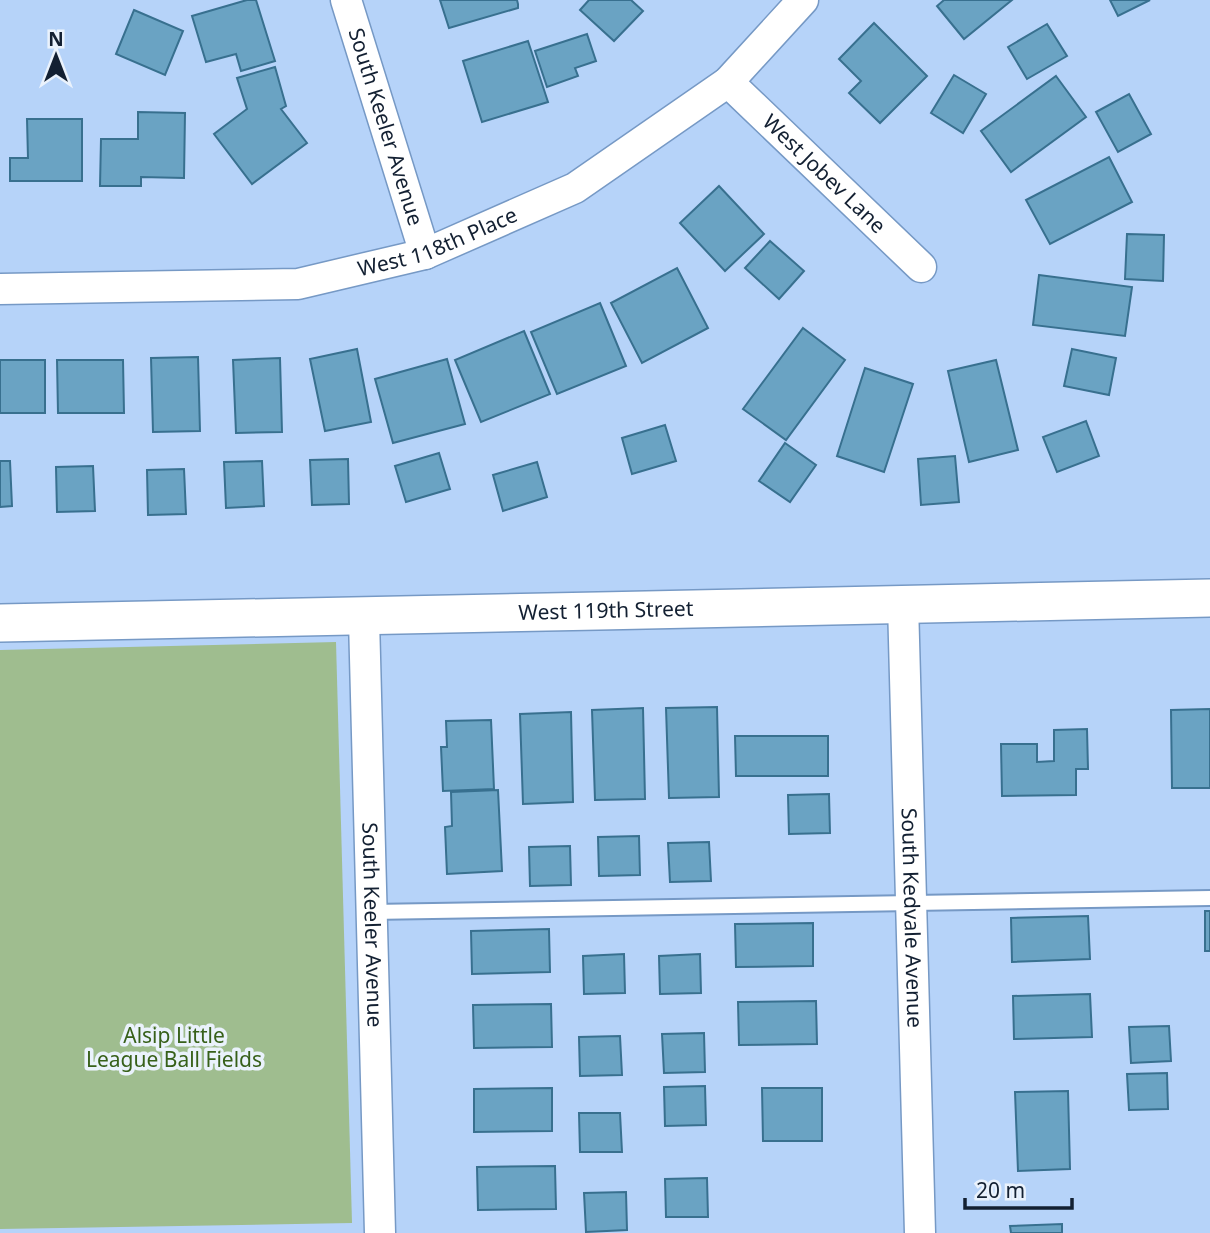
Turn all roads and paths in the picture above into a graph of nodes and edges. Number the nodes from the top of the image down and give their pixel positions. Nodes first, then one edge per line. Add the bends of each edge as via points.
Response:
1 (346, 0) edge
2 (803, 0) edge
3 (728, 82) junction
4 (425, 254) junction
5 (921, 267) dead end
6 (0, 289) edge
7 (1210, 597) edge
8 (903, 603) junction
9 (364, 619) junction
10 (0, 623) edge
11 (1210, 898) edge
12 (909, 904) junction
13 (371, 912) junction
14 (380, 1233) edge
15 (920, 1233) edge

1 - 4 street, South Keeler Avenue
2 - 3 street, West 118th Place
3 - 4 street, West 118th Place via 576,188
3 - 5 street, West Jobev Lane
4 - 6 street, West 118th Place via 298,284
7 - 8 street, West 119th Street
8 - 9 street, West 119th Street
8 - 12 street, South Kedvale Avenue
9 - 10 street, West 119th Street
9 - 13 street, South Keeler Avenue
11 - 12 lane
12 - 13 lane
12 - 15 street, South Kedvale Avenue
13 - 14 street, South Keeler Avenue

